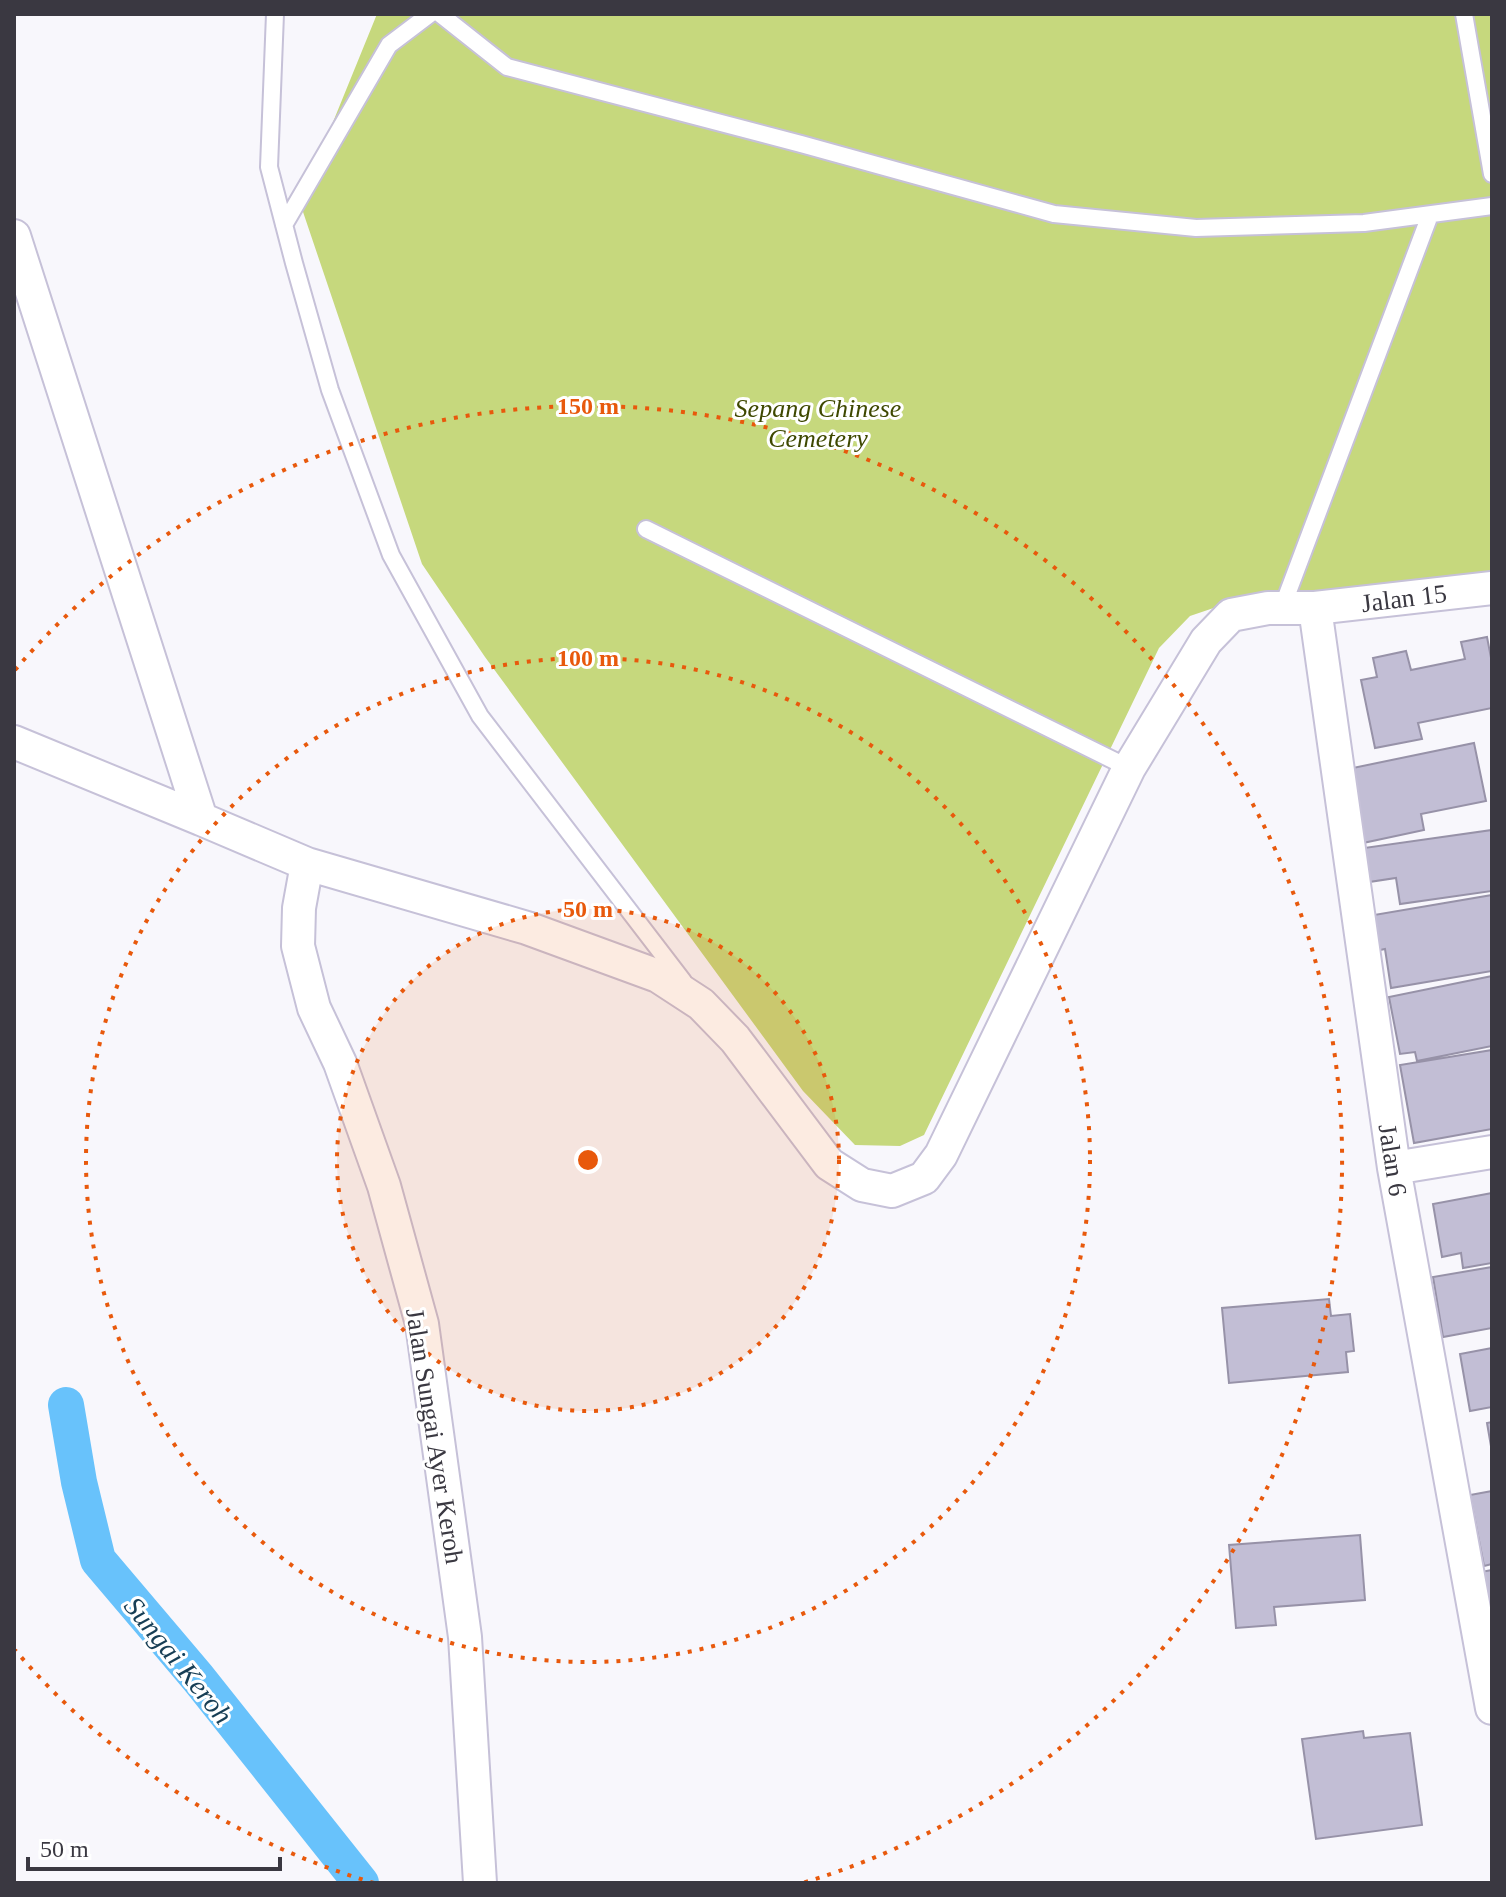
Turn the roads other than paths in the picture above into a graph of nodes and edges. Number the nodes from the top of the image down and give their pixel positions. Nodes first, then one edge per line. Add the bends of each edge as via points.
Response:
1 (275, 14) edge
2 (430, 14) edge
3 (440, 14) edge
4 (1464, 14) edge
5 (1492, 174) edge
6 (1492, 206) edge
7 (1430, 215) junction
8 (284, 225) junction
9 (14, 236) edge
10 (646, 529) dead end
11 (1492, 588) edge
12 (1282, 608) junction
13 (1315, 608) junction
14 (22, 745) edge
15 (1129, 768) junction
16 (201, 819) junction
17 (307, 864) junction
18 (701, 1004) junction
19 (1492, 1152) edge
20 (1394, 1168) junction
21 (1492, 1708) edge
22 (480, 1883) edge

1 - 8 lane via 269,167
2 - 8 lane via 389,45
3 - 7 lane via 507,67 1054,214 1196,228 1364,223
4 - 5 lane
6 - 7 lane
7 - 12 lane
8 - 18 lane via 330,390 391,555 480,716
9 - 16 street
10 - 15 lane
11 - 13 street, Jalan 15
12 - 13 street, Jalan 15
12 - 15 street, Jalan 15 via 1231,615 1206,641
13 - 20 street, Jalan 6
14 - 16 street, Jalan 15
15 - 18 street, Jalan 15 via 941,1155 924,1178 892,1191 862,1185 829,1164 735,1039
16 - 17 street, Jalan 15
17 - 18 street, Jalan 15 via 527,928 658,976
17 - 22 street, Jalan Sungai Ayer Keroh via 298,946 314,1008 340,1063 384,1186 422,1324 465,1637
19 - 20 street
20 - 21 street, Jalan 6

